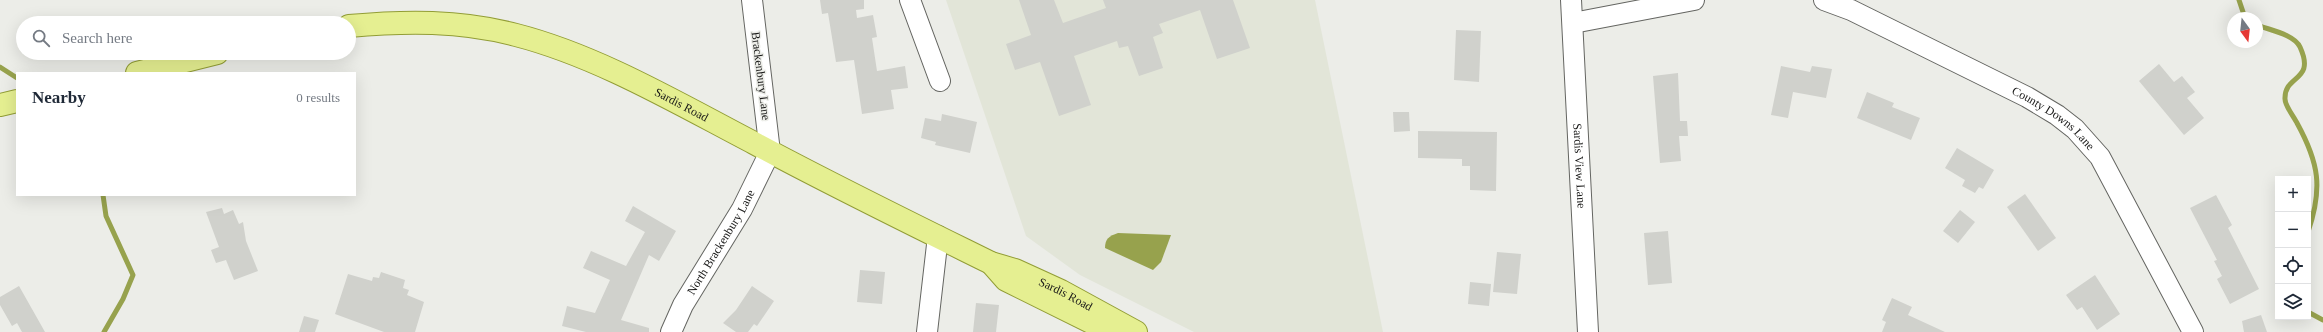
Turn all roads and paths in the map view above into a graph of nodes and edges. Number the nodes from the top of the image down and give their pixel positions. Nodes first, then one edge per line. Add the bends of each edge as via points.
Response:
1 (752, 0) edge
2 (910, 0) edge
3 (1571, 0) edge
4 (1694, 0) edge
5 (1824, 0) edge
6 (1573, 23) junction
7 (356, 25) edge
8 (189, 60) edge
9 (141, 72) edge
10 (940, 82) dead end
11 (16, 101) edge
12 (0, 105) edge
13 (770, 152) junction
14 (938, 236) junction
15 (992, 262) junction
16 (671, 332) edge
17 (927, 332) edge
18 (1111, 332) edge
19 (1136, 332) edge
20 (1588, 332) edge
21 (2193, 332) edge

1 - 13 street, Brackenbury Lane
2 - 10 street
3 - 6 street, Sardis View Lane
4 - 6 street
5 - 21 street, County Downs Lane via 1851,10 2027,97 2056,114 2074,129 2100,157
6 - 20 street, Sardis View Lane
7 - 13 main road, Sardis Road via 452,23 516,35 569,53 610,71 689,108
8 - 9 main road
11 - 12 main road
13 - 14 main road, Sardis Road
13 - 16 street, North Brackenbury Lane via 742,209 683,305
14 - 15 main road, Sardis Road
14 - 17 street
15 - 18 main road, Sardis Road via 1006,280
15 - 19 main road, Sardis Road via 1054,287

